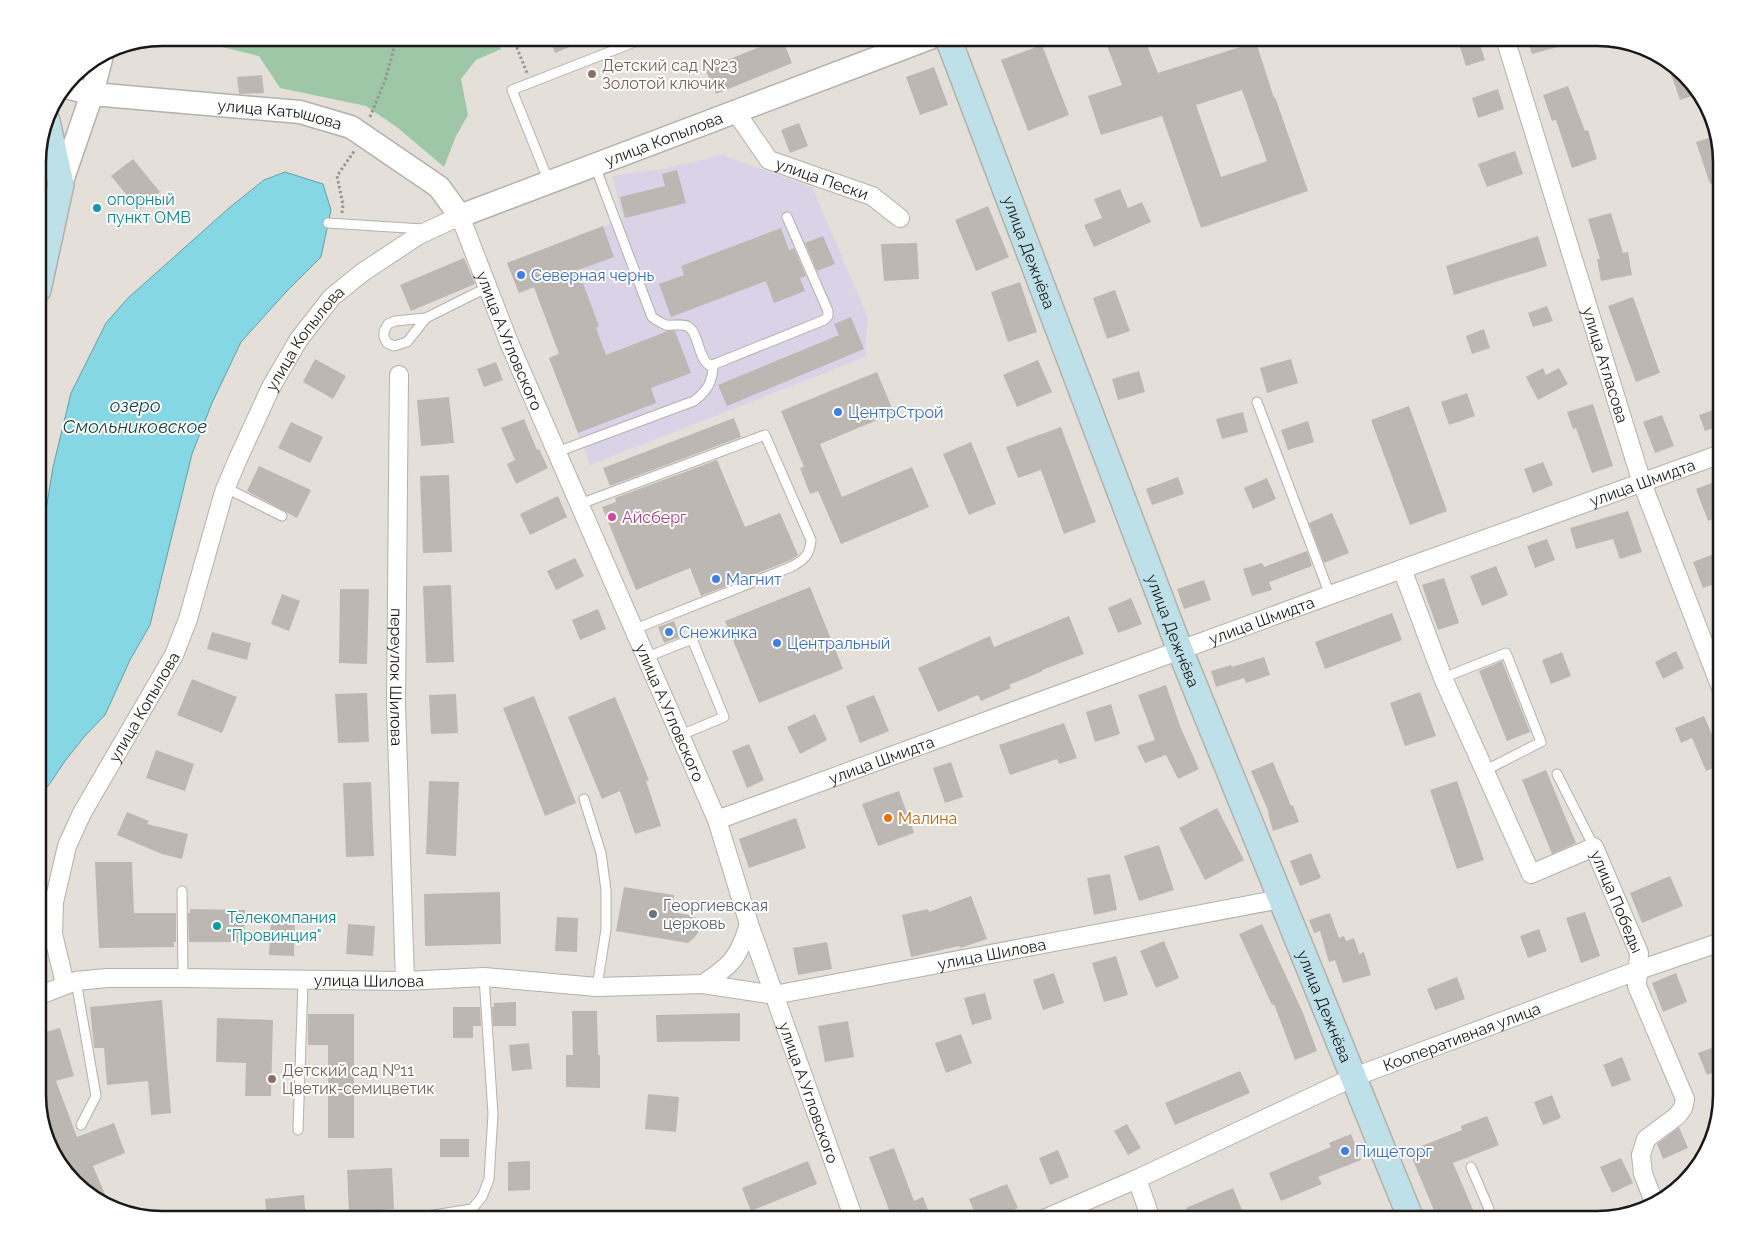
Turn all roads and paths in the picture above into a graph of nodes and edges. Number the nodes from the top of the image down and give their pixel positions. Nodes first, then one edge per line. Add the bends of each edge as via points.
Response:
1 (395, 46) edge
2 (516, 46) edge
3 (625, 46) edge
4 (909, 46) edge
5 (951, 46) edge
6 (1506, 46) edge
7 (99, 65) edge
8 (530, 83) junction
9 (73, 88) edge
10 (92, 94) junction
11 (735, 111) junction
12 (50, 133) edge
13 (363, 134) junction
14 (594, 165) junction
15 (550, 182) junction
16 (62, 184) junction
17 (460, 216) junction
18 (787, 217) dead end
19 (900, 218) dead end
20 (328, 223) dead end
21 (342, 224) junction
22 (431, 229) junction
23 (46, 255) edge
24 (488, 287) junction
25 (426, 318) junction
26 (713, 365) junction
27 (399, 375) dead end
28 (1257, 402) dead end
29 (557, 452) junction
30 (1713, 457) edge
31 (1642, 483) junction
32 (226, 488) junction
33 (580, 504) junction
34 (282, 516) dead end
35 (1402, 569) junction
36 (1330, 595) junction
37 (635, 629) junction
38 (1180, 650) junction
39 (647, 657) junction
40 (1713, 665) edge
41 (1443, 678) junction
42 (681, 735) junction
43 (1484, 771) junction
44 (1557, 774) dead end
45 (584, 799) dead end
46 (717, 820) junction
47 (1594, 847) junction
48 (182, 891) dead end
49 (1281, 899) junction
50 (748, 924) junction
51 (1713, 945) edge
52 (1639, 970) junction
53 (484, 977) junction
54 (183, 978) junction
55 (303, 980) junction
56 (405, 981) junction
57 (70, 983) junction
58 (703, 984) junction
59 (597, 987) junction
60 (46, 993) edge
61 (774, 996) junction
62 (1354, 1077) junction
63 (81, 1125) dead end
64 (298, 1130) dead end
65 (1471, 1167) dead end
66 (1137, 1179) junction
67 (1652, 1197) edge
68 (460, 1211) edge
69 (851, 1211) edge
70 (1064, 1211) edge
71 (1148, 1211) edge
72 (1407, 1211) edge
73 (1488, 1211) edge

1 - 13 path
2 - 8 path
3 - 8 lane
4 - 11 street, улица Копылова
5 - 38 main road, улица Дежнёва
6 - 31 street, улица Атласова
7 - 10 street
8 - 15 lane via 512,90
9 - 10 street, улица Катышова
10 - 13 street, улица Катышова via 300,112 351,126
10 - 16 street
11 - 14 street, улица Копылова
11 - 19 street, улица Пески via 769,160 872,196
12 - 16 main road
13 - 17 street, улица Катышова via 439,187
13 - 21 path via 338,176 343,205
14 - 15 street, улица Копылова
14 - 26 lane via 652,317 666,324 689,327 705,361
15 - 17 street, улица Копылова
16 - 23 main road
17 - 22 street, улица Копылова
17 - 24 street, улица А.Угловского
18 - 26 lane via 828,316
20 - 21 lane
21 - 22 lane
22 - 32 street, улица Копылова via 363,272 332,297 299,340 271,387
24 - 25 lane
24 - 29 street, улица А.Угловского
25 - 25 lane via 388,324 384,331 387,343 394,346 407,342
26 - 29 lane via 708,388 694,401
27 - 56 street, переулок Шилова via 396,705
28 - 36 lane
29 - 33 street, улица А.Угловского
30 - 31 street, улица Шмидта
31 - 35 street, улица Шмидта
31 - 40 street, улица Атласова
32 - 34 lane
32 - 57 street, улица Копылова via 188,619 174,655 82,813 67,846 54,902 53,934
33 - 37 street, улица А.Угловского
33 - 37 lane via 765,435 810,540 810,552 791,568
35 - 36 street, улица Шмидта
35 - 41 street, улица Победы
36 - 38 street, улица Шмидта
37 - 39 street, улица А.Угловского
38 - 46 street, улица Шмидта
38 - 49 main road, улица Дежнёва
39 - 42 street, улица А.Угловского
39 - 42 lane via 692,639 724,717
41 - 43 street, улица Победы
41 - 43 lane via 1506,653 1541,742
42 - 46 street, улица А.Угловского
43 - 47 street, улица Победы via 1531,874
44 - 47 lane
45 - 59 lane via 601,853 606,890 606,928
46 - 50 street, улица А.Угловского
47 - 52 street, улица Победы via 1639,953
48 - 54 lane
49 - 61 street, улица Шилова
49 - 62 main road, улица Дежнёва
50 - 58 street via 739,952 720,973
50 - 61 street, улица А.Угловского
51 - 52 street, Кооперативная улица
52 - 62 street, Кооперативная улица
52 - 67 street, улица Победы via 1637,986 1685,1099 1677,1116 1646,1139 1641,1155 1643,1174
53 - 56 street, улица Шилова
53 - 59 street, улица Шилова
53 - 68 lane via 493,1114 489,1179 482,1198 472,1209
54 - 55 street, улица Шилова
54 - 57 street, улица Шилова via 106,978
55 - 56 street, улица Шилова
55 - 64 lane
57 - 60 street, улица Шилова
57 - 63 lane via 96,1096
58 - 59 street, улица Шилова
58 - 61 street, улица Шилова
61 - 69 street, улица А.Угловского
62 - 66 street, Кооперативная улица
62 - 72 main road, улица Дежнёва
65 - 73 lane
66 - 70 street, Кооперативная улица
66 - 71 street

